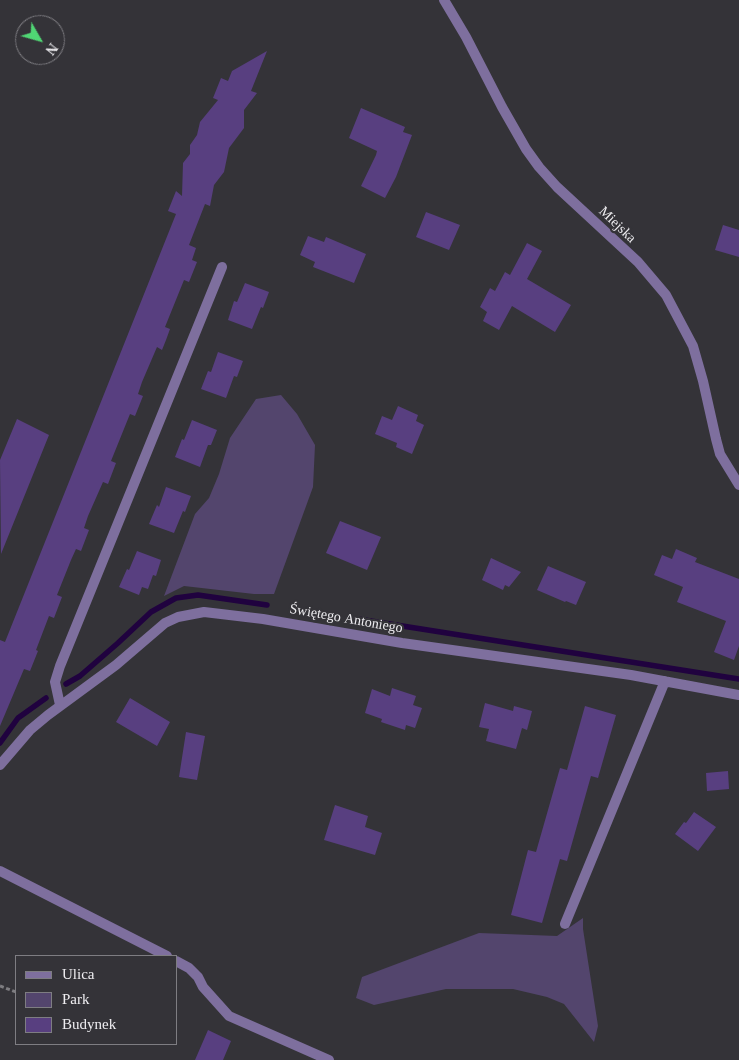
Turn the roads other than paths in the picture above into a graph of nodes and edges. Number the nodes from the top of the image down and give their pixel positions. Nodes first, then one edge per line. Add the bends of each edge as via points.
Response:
1 (444, 0) edge
2 (222, 267) dead end
3 (739, 485) edge
4 (665, 681) junction
5 (739, 695) edge
6 (60, 706) junction
7 (0, 765) edge
8 (0, 871) edge
9 (565, 924) dead end
10 (164, 955) edge
11 (178, 962) edge
12 (329, 1060) edge

1 - 3 street, Miejska via 521,141 539,167 638,262 666,295 693,346 718,446
2 - 6 street via 60,666 55,682
4 - 5 street, Świętego Antoniego
4 - 6 street, Świętego Antoniego via 204,612 165,623 116,665
4 - 9 street
6 - 7 street, Świętego Antoniego via 30,730
8 - 10 street
11 - 12 street via 190,968 203,988 229,1016

